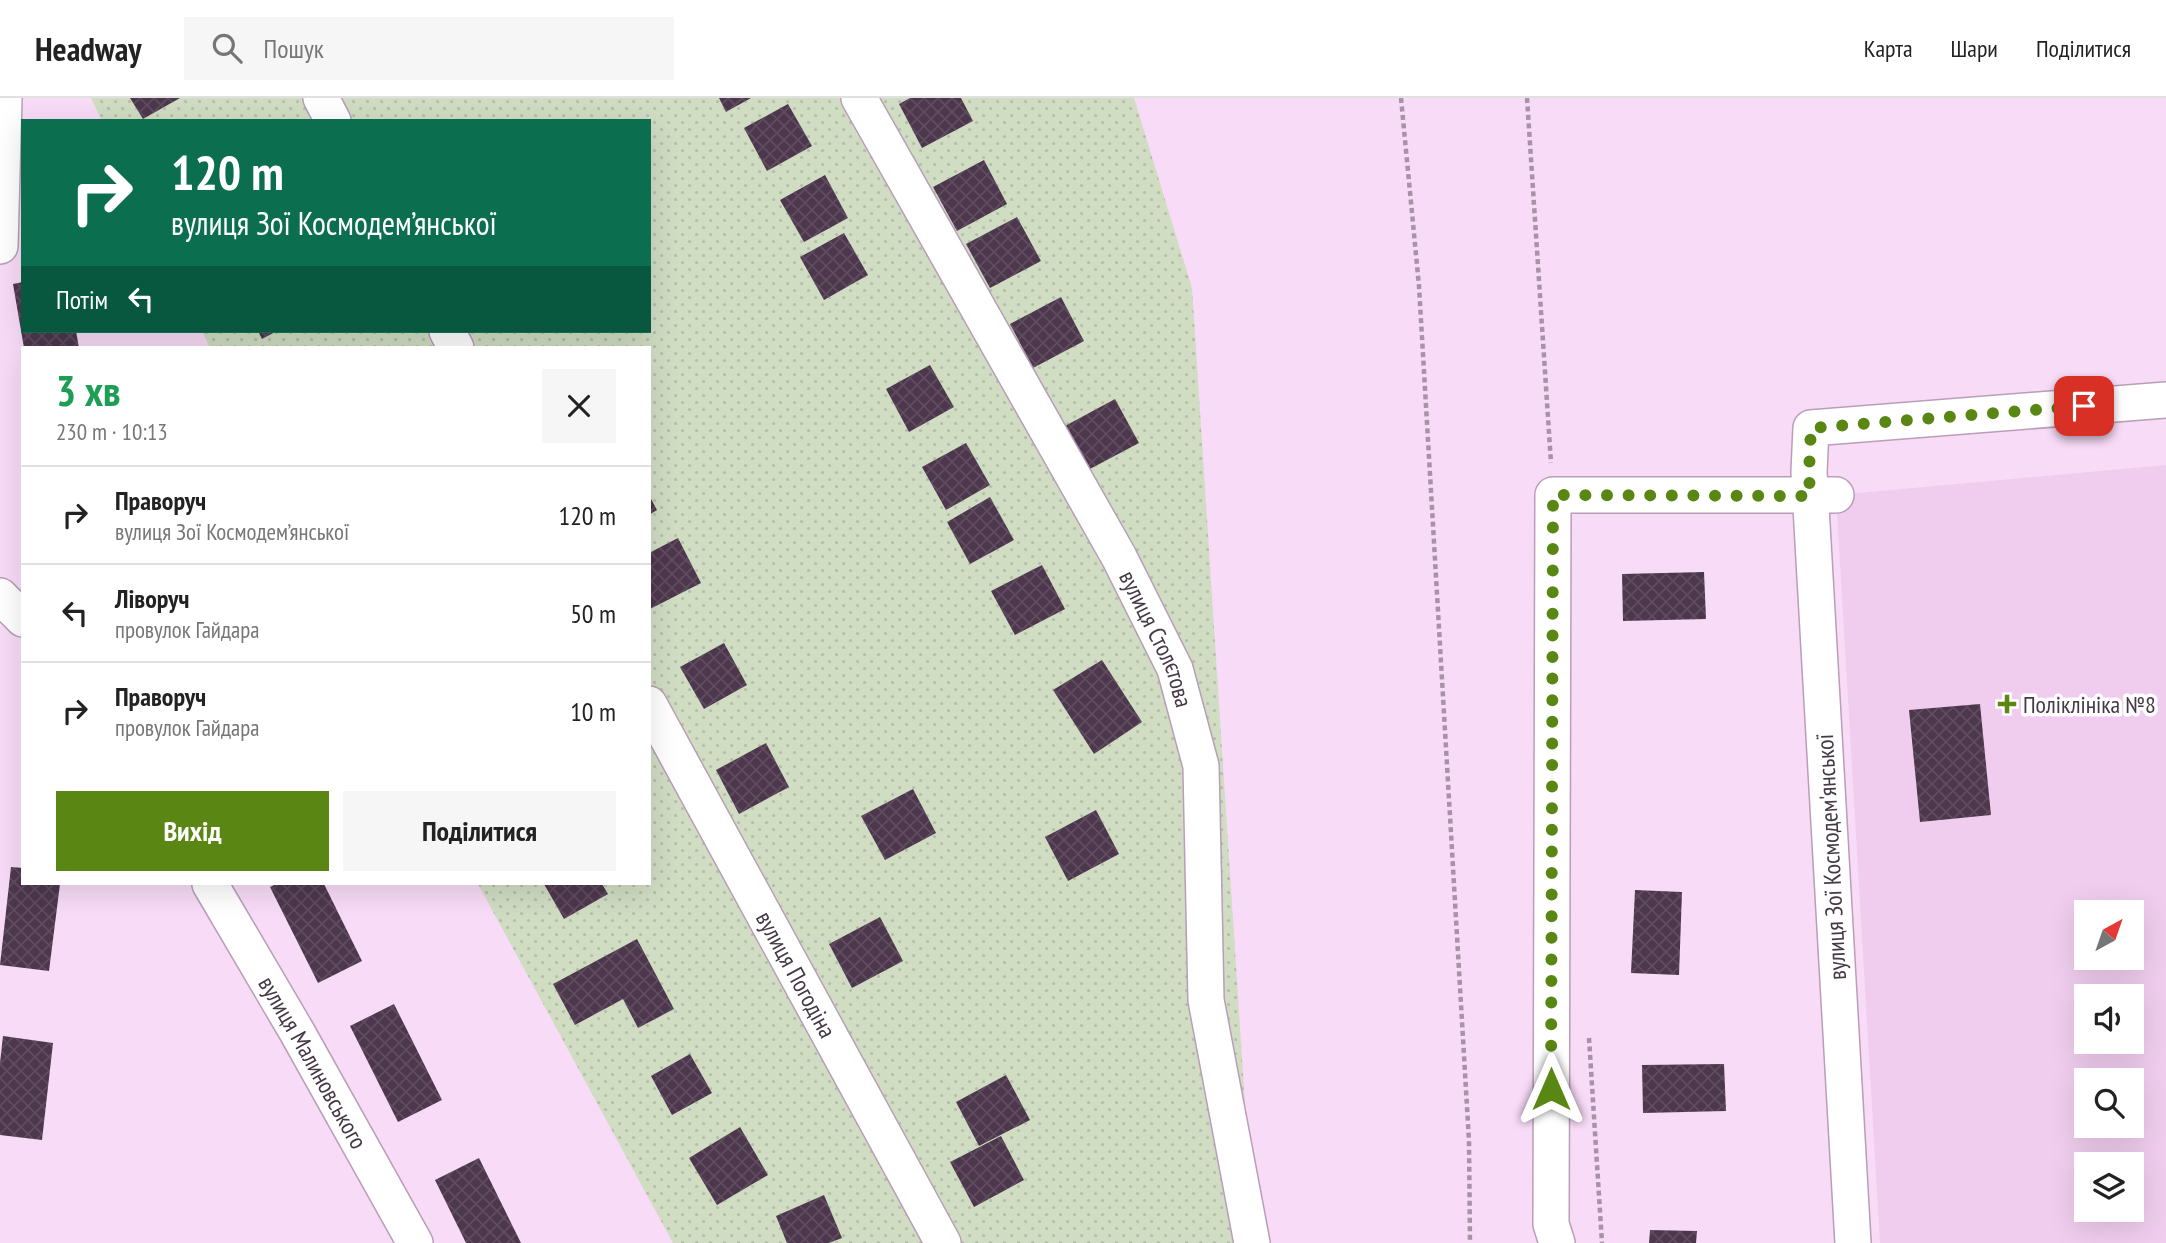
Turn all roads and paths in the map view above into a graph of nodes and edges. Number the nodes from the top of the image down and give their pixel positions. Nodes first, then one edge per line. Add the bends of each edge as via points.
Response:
1 (4, 98) edge
2 (321, 98) edge
3 (859, 98) edge
4 (1401, 98) edge
5 (332, 119) edge
6 (0, 246) edge
7 (2166, 400) edge
8 (1818, 488) junction
9 (0, 596) edge
10 (21, 616) edge
11 (651, 708) edge
12 (211, 885) edge
13 (415, 1243) edge
14 (943, 1243) edge
15 (1251, 1243) edge
16 (1470, 1243) edge
17 (1557, 1243) edge
18 (1853, 1243) edge

1 - 6 street
2 - 5 street
3 - 15 street, вулиця Столєтова via 1119,557 1175,669 1201,765 1206,1000
4 - 16 path via 1419,286 1469,1141
7 - 8 street, вулиця Зої Космодем'янської via 1811,428
8 - 17 street via 1553,495 1550,1224
8 - 18 street, вулиця Зої Космодем'янської
9 - 10 street
11 - 14 street, вулиця Погодіна
12 - 13 street, вулиця Малиновського

